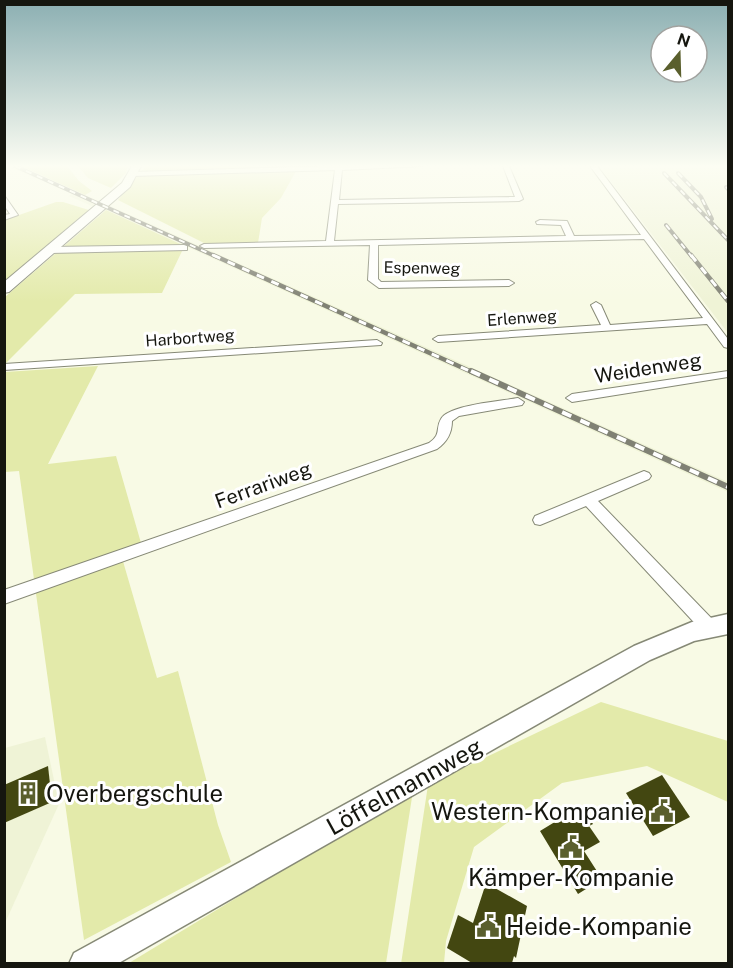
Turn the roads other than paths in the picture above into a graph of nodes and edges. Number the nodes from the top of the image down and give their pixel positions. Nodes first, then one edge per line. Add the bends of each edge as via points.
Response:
1 (96, 211) edge
2 (333, 211) edge
3 (627, 211) edge
4 (540, 222) dead end
5 (647, 237) junction
6 (571, 238) junction
7 (374, 243) junction
8 (330, 244) junction
9 (204, 246) dead end
10 (184, 248) dead end
11 (50, 250) junction
12 (509, 283) dead end
13 (4, 289) edge
14 (596, 305) dead end
15 (710, 321) junction
16 (608, 328) junction
17 (438, 339) dead end
18 (377, 343) dead end
19 (729, 345) edge
20 (4, 367) edge
21 (729, 374) edge
22 (572, 398) dead end
23 (518, 402) dead end
24 (644, 476) dead end
25 (589, 500) junction
26 (540, 520) dead end
27 (4, 597) edge
28 (719, 625) edge
29 (85, 963) edge

1 - 11 main road
2 - 8 street
3 - 5 street
4 - 6 street via 564,223
5 - 6 street
5 - 15 street
6 - 7 street
7 - 8 street
7 - 12 street, Espenweg via 373,280 379,285
8 - 9 street
10 - 11 street
11 - 13 main road
14 - 16 street
15 - 16 street, Erlenweg
15 - 19 street
16 - 17 street, Erlenweg
18 - 20 street, Harbortweg
21 - 22 street, Weidenweg
23 - 27 street, Ferrariweg via 455,413 446,420 442,440 433,446
24 - 25 street
25 - 26 street
25 - 28 street
28 - 29 street, Löffelmannweg via 642,653

